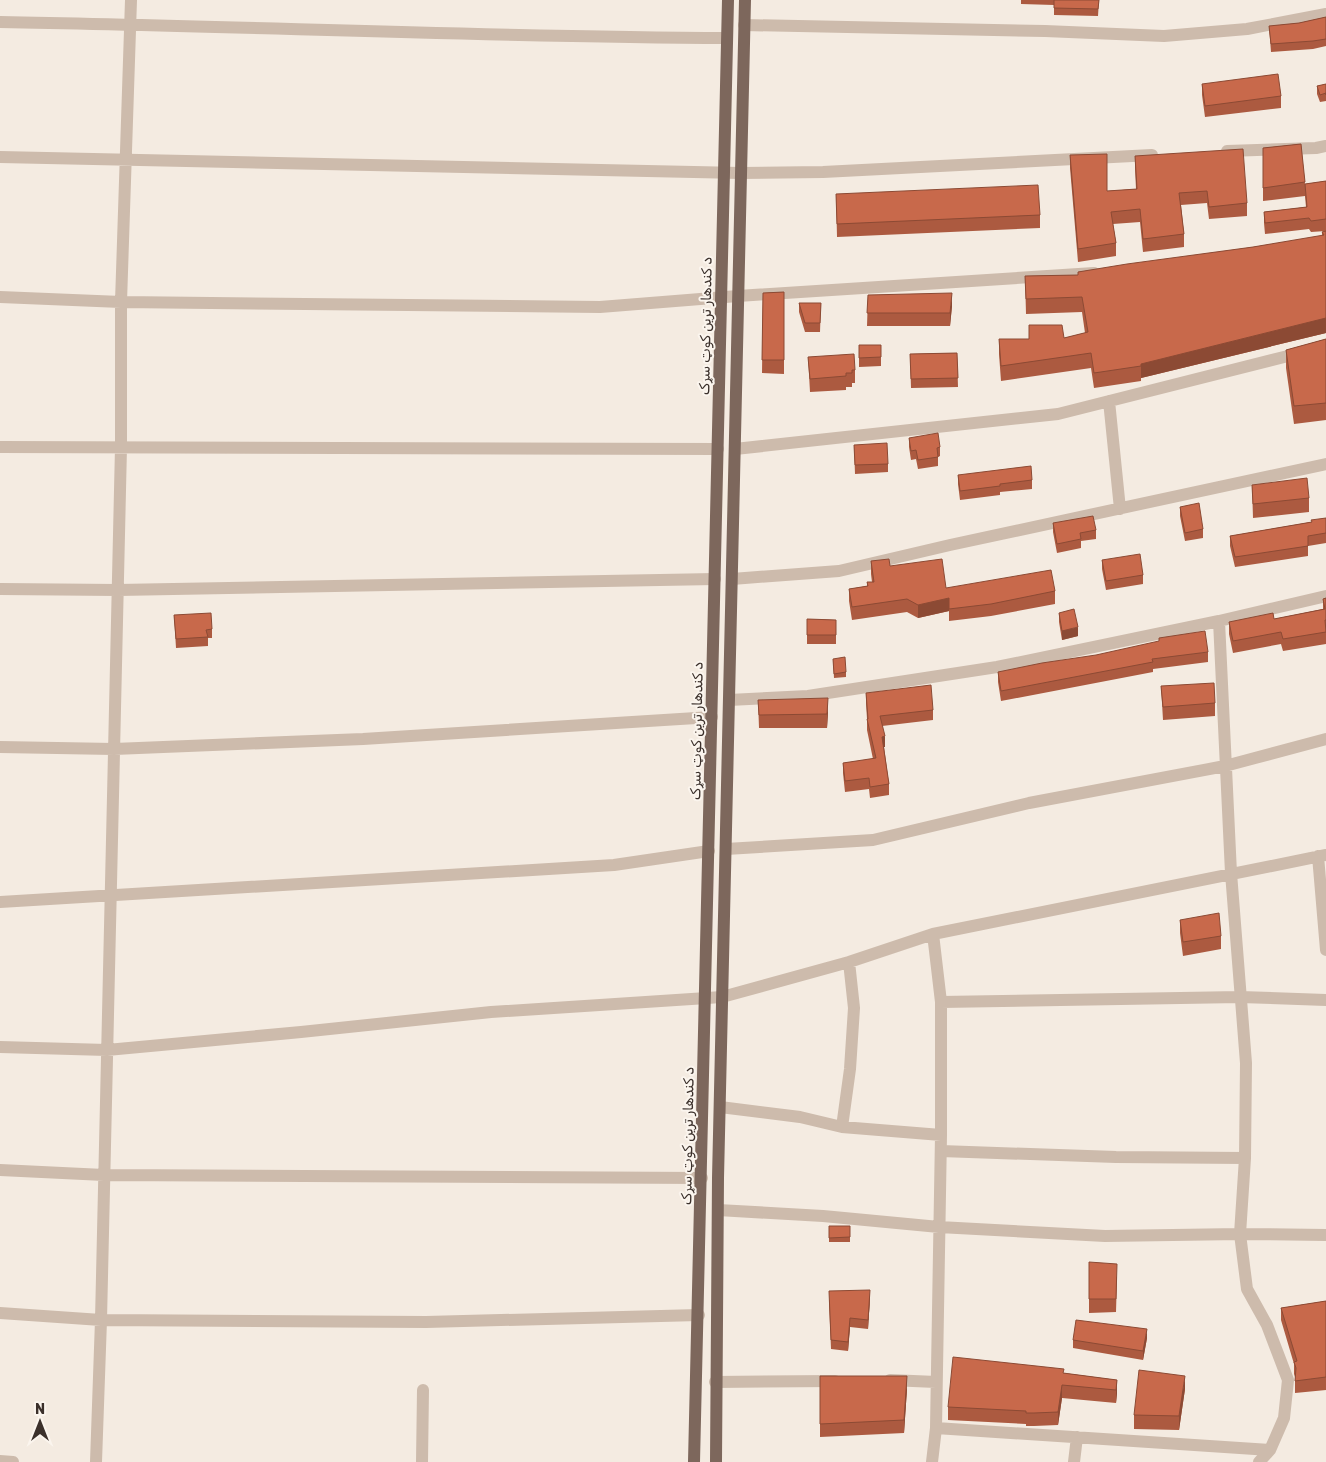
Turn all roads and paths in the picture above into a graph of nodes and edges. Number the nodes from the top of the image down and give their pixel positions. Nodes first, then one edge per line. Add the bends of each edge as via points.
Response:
1 (130, 0) edge
2 (728, 0) edge
3 (745, 0) edge
4 (1326, 14) edge
5 (0, 22) edge
6 (131, 24) junction
7 (744, 25) junction
8 (727, 38) junction
9 (1326, 146) edge
10 (1213, 152) edge
11 (1165, 154) edge
12 (0, 158) edge
13 (124, 160) junction
14 (724, 173) junction
15 (740, 173) junction
16 (1106, 272) edge
17 (738, 296) junction
18 (0, 297) edge
19 (721, 298) junction
20 (121, 302) junction
21 (1326, 345) edge
22 (1109, 401) junction
23 (0, 447) edge
24 (121, 447) junction
25 (718, 449) junction
26 (735, 449) junction
27 (1326, 464) edge
28 (1120, 509) junction
29 (715, 579) junction
30 (732, 579) junction
31 (0, 589) edge
32 (118, 590) junction
33 (1326, 596) edge
34 (1219, 621) junction
35 (713, 660) junction
36 (730, 660) junction
37 (729, 700) junction
38 (712, 718) junction
39 (1326, 739) edge
40 (0, 747) edge
41 (114, 749) junction
42 (1224, 766) junction
43 (726, 849) junction
44 (709, 852) junction
45 (1322, 855) edge
46 (1231, 873) junction
47 (111, 896) junction
48 (0, 902) edge
49 (933, 934) junction
50 (1326, 950) edge
51 (848, 962) junction
52 (722, 997) junction
53 (1240, 997) junction
54 (706, 998) junction
55 (1326, 1000) edge
56 (942, 1002) junction
57 (0, 1047) edge
58 (107, 1050) junction
59 (720, 1107) junction
60 (842, 1127) junction
61 (941, 1134) junction
62 (941, 1151) junction
63 (1246, 1158) junction
64 (0, 1170) edge
65 (104, 1175) junction
66 (702, 1178) junction
67 (718, 1210) junction
68 (939, 1227) junction
69 (1240, 1234) junction
70 (1326, 1235) edge
71 (0, 1313) edge
72 (699, 1315) junction
73 (101, 1320) junction
74 (881, 1380) edge
75 (846, 1381) edge
76 (716, 1382) junction
77 (936, 1382) junction
78 (422, 1390) dead end
79 (936, 1428) junction
80 (1077, 1438) junction
81 (1270, 1450) junction
82 (0, 1461) edge
83 (13, 1462) edge
84 (96, 1462) edge
85 (422, 1462) edge
86 (694, 1462) edge
87 (716, 1462) edge
88 (932, 1462) edge
89 (1074, 1462) edge
90 (1259, 1462) edge

1 - 6 street
2 - 8 main road, د کندهار ترين کوټ سړک
3 - 7 main road
4 - 7 street via 1247,29 1164,36 1035,30
5 - 6 street
6 - 8 street via 601,38
6 - 13 street
7 - 15 main road
8 - 14 main road, د کندهار ترين کوټ سړک
9 - 10 street
11 - 15 street via 823,172
12 - 13 street
13 - 14 street
13 - 20 street
14 - 15 street
14 - 19 main road, د کندهار ترين کوټ سړک
15 - 17 main road
16 - 17 street
17 - 19 street
17 - 26 main road
18 - 20 street
19 - 20 street via 600,307
19 - 25 main road, د کندهار ترين کوټ سړک
20 - 24 street
21 - 22 street
22 - 26 street via 1058,414
22 - 28 street
23 - 24 street
24 - 25 street
24 - 32 street
25 - 29 main road, د کندهار ترين کوټ سړک
26 - 30 main road
27 - 28 street
28 - 30 street via 839,571
29 - 32 street
29 - 35 main road, د کندهار ترين کوټ سړک
30 - 36 main road
31 - 32 street
32 - 41 street
33 - 34 street
34 - 37 street via 997,668 808,696
34 - 42 street
35 - 36 main road
35 - 38 main road, د کندهار ترين کوټ سړک
36 - 37 main road
37 - 43 main road
38 - 41 street via 363,739
38 - 44 main road, د کندهار ترين کوټ سړک
39 - 42 street
40 - 41 street
41 - 47 street
42 - 43 street via 1029,803 874,840
42 - 46 street
43 - 52 main road
44 - 47 street via 614,865
44 - 54 main road, د کندهار ترين کوټ سړک
45 - 46 street
45 - 50 street
46 - 49 street
46 - 53 street
47 - 48 street
47 - 58 street
49 - 51 street
49 - 56 street
51 - 52 street
51 - 60 street via 854,1008
52 - 54 street
52 - 59 main road
53 - 55 street
53 - 56 street
53 - 63 street via 1246,1063
54 - 58 street via 491,1012
54 - 66 main road, د کندهار ترين کوټ سړک
56 - 61 street
57 - 58 street
58 - 65 street
59 - 60 street via 800,1117
59 - 67 main road
60 - 61 street
61 - 62 street
62 - 63 street
62 - 68 street
63 - 69 street
64 - 65 street
65 - 66 street
65 - 73 street
66 - 72 main road, د کندهار ترين کوټ سړک
67 - 68 street
67 - 76 main road
68 - 69 street via 1105,1236
68 - 77 street
69 - 70 street
69 - 81 street via 1248,1289 1267,1326 1288,1380 1284,1418
71 - 73 street
72 - 73 street via 426,1322
72 - 86 main road, د کندهار ترين کوټ سړک
73 - 84 street
74 - 77 street
75 - 76 street
76 - 87 main road
77 - 79 street
78 - 85 street
79 - 80 street
79 - 88 street
80 - 81 street
80 - 89 street
81 - 90 street
82 - 83 street

